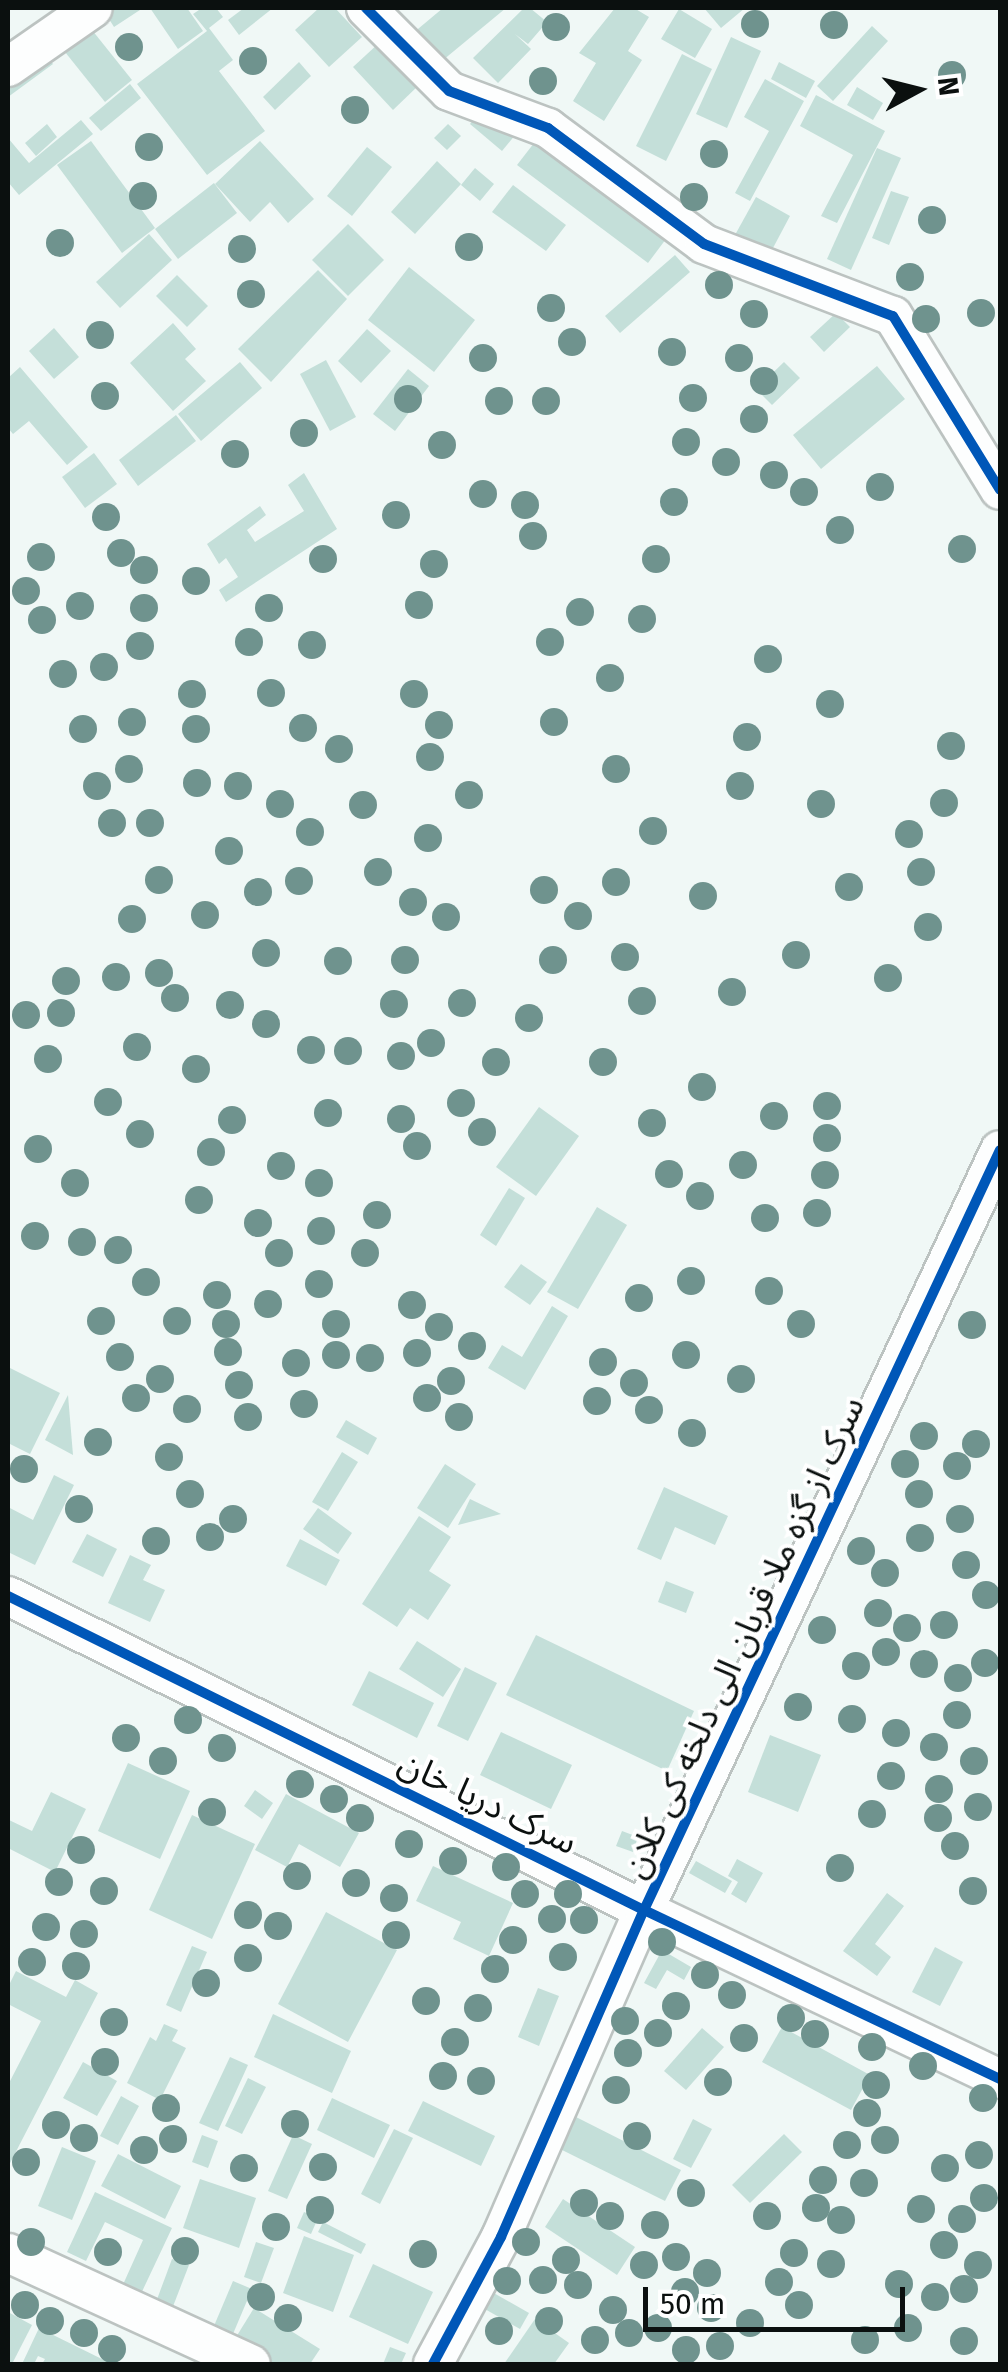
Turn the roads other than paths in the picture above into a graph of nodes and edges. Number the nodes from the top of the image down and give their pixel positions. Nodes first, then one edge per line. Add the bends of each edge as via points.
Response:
1 (93, 8) edge
2 (366, 8) edge
3 (8, 67) edge
4 (1000, 490) edge
5 (1000, 1150) edge
6 (8, 1596) edge
7 (644, 1910) junction
8 (1000, 2079) edge
9 (8, 2253) edge
10 (251, 2364) edge
11 (434, 2364) edge

1 - 3 street
2 - 4 street via 449,92 548,128 704,244 893,316
5 - 7 street, سرک از گزه ملا قربان الی دلخه کی کلان
6 - 7 street, سرک دریا خان
7 - 8 street, سرک دریا خان
7 - 11 street, سرک از گزه ملا قربان الی دلخه کی کلان via 500,2238
9 - 10 street

